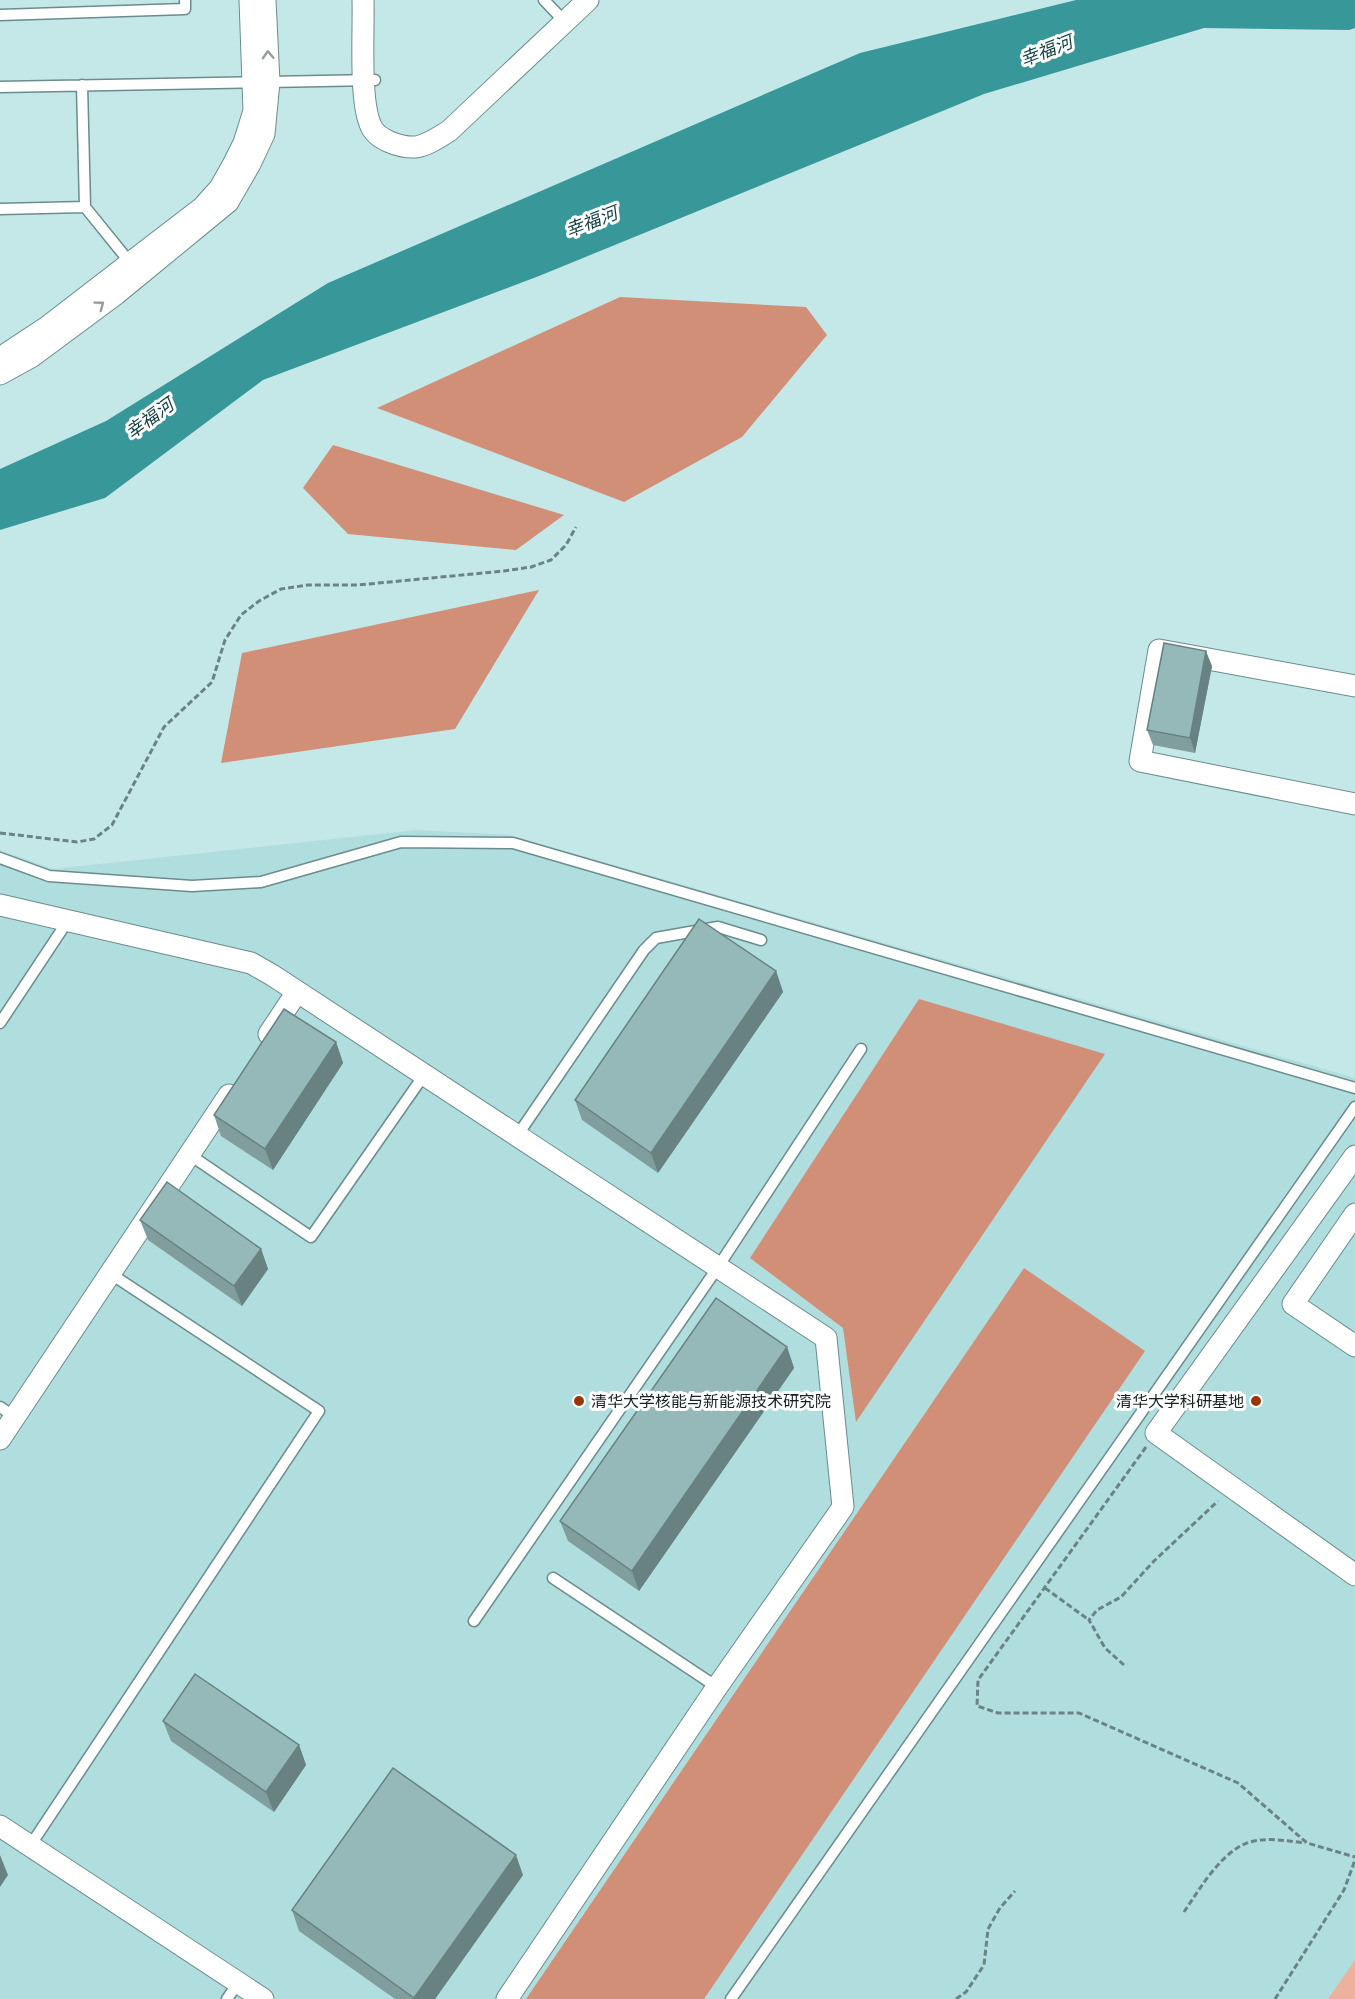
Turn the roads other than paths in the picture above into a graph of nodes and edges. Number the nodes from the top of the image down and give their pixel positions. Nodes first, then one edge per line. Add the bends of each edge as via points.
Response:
1 (185, 0) edge
2 (250, 0) edge
3 (265, 0) edge
4 (363, 0) edge
5 (375, 0) edge
6 (588, 0) edge
7 (558, 8) edge
8 (0, 15) edge
9 (370, 80) junction
10 (261, 82) junction
11 (82, 85) junction
12 (0, 87) edge
13 (85, 207) junction
14 (0, 209) edge
15 (135, 268) junction
16 (0, 358) edge
17 (0, 374) edge
18 (1355, 686) edge
19 (1355, 804) edge
20 (0, 858) edge
21 (0, 905) edge
22 (67, 922) junction
23 (761, 940) dead end
24 (297, 992) junction
25 (0, 1023) edge
26 (259, 1049) edge
27 (861, 1049) dead end
28 (424, 1075) junction
29 (240, 1078) edge
30 (1355, 1088) edge
31 (1355, 1107) edge
32 (517, 1136) junction
33 (190, 1155) junction
34 (1355, 1156) edge
35 (1355, 1214) edge
36 (718, 1267) junction
37 (111, 1274) junction
38 (1355, 1346) edge
39 (7, 1412) edge
40 (0, 1439) edge
41 (1355, 1575) edge
42 (553, 1578) dead end
43 (474, 1621) dead end
44 (717, 1687) junction
45 (0, 1826) edge
46 (30, 1846) junction
47 (233, 1991) edge
48 (263, 1999) edge
49 (507, 1999) edge
50 (731, 1999) edge

1 - 8 lane via 185,9
2 - 10 street
10 -> 3 street
4 - 9 street
5 - 9 street
6 - 7 street
7 - 9 street via 449,131 432,141 415,147 381,137 372,128 367,114
9 - 10 lane
10 - 11 lane
10 - 15 street via 264,134 228,202
11 - 12 lane
11 - 13 lane
13 - 14 lane
13 - 15 lane
15 - 16 street
17 -> 15 street via 31,357
18 - 19 street via 1158,650 1140,761
20 - 30 lane via 49,876 192,886 261,882 401,842 513,843
21 - 22 street
22 - 24 street via 251,963
22 - 25 lane
23 - 32 lane via 718,927 656,938
24 - 26 street
24 - 28 street
27 - 36 lane
28 - 32 street
28 - 33 lane via 311,1237
29 - 33 street
31 - 50 lane
32 - 36 street
33 - 37 street
34 - 41 street via 1156,1433
35 - 38 street via 1293,1304
36 - 43 lane
36 - 44 street via 826,1338 843,1507
37 - 39 street
37 - 46 lane via 319,1412
39 - 40 street
42 - 44 lane
44 - 49 street
45 - 46 street
46 - 47 street
47 - 48 street

